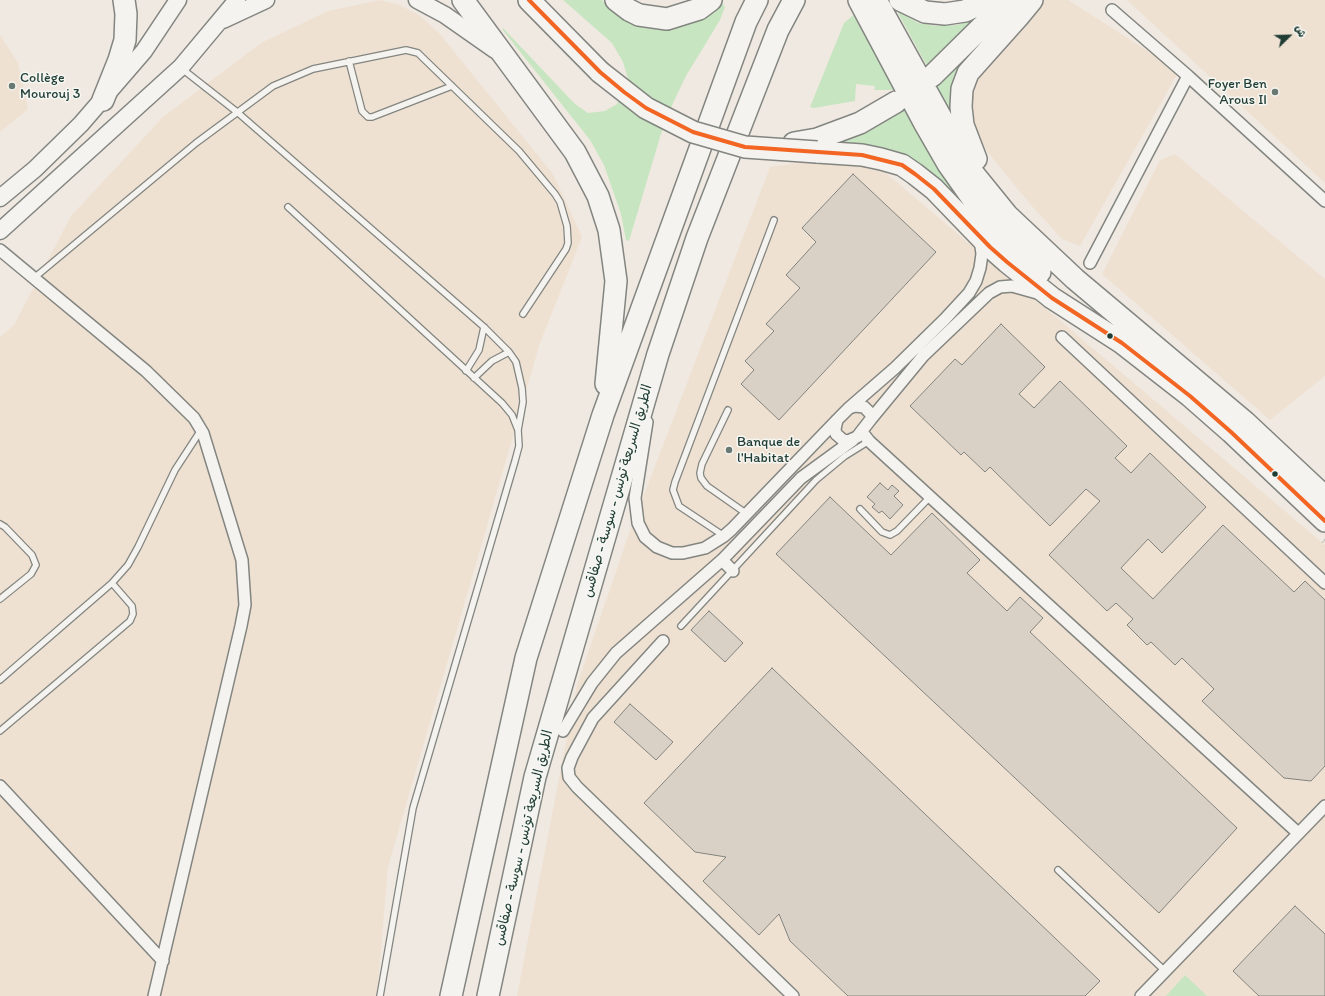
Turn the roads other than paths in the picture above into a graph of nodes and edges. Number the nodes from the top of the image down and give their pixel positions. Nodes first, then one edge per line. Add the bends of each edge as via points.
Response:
1 (124, 0) edge
2 (178, 0) edge
3 (237, 0) edge
4 (266, 0) edge
5 (417, 0) edge
6 (463, 0) edge
7 (520, 0) edge
8 (616, 0) edge
9 (712, 0) edge
10 (757, 0) edge
11 (794, 0) edge
12 (900, 0) edge
13 (987, 0) edge
14 (1009, 0) edge
15 (1032, 0) edge
16 (535, 6) edge
17 (871, 6) edge
18 (1112, 10) dead end
19 (220, 21) junction
20 (502, 54) junction
21 (348, 61) junction
22 (181, 68) junction
23 (932, 76) dead end
24 (1188, 76) junction
25 (452, 86) junction
26 (103, 100) junction
27 (896, 102) dead end
28 (237, 112) junction
29 (817, 146) junction
30 (0, 198) edge
31 (1325, 202) edge
32 (288, 207) dead end
33 (774, 220) dead end
34 (0, 231) edge
35 (1027, 233) junction
36 (980, 236) junction
37 (0, 250) edge
38 (1090, 263) dead end
39 (34, 278) junction
40 (1052, 298) junction
41 (523, 314) dead end
42 (484, 327) junction
43 (1062, 337) dead end
44 (1122, 343) junction
45 (509, 352) junction
46 (658, 354) junction
47 (466, 371) junction
48 (474, 378) junction
49 (849, 408) junction
50 (728, 410) dead end
51 (603, 415) junction
52 (872, 419) junction
53 (837, 420) junction
54 (202, 429) junction
55 (518, 430) junction
56 (866, 437) junction
57 (853, 440) junction
58 (930, 497) junction
59 (1325, 497) edge
60 (860, 509) dead end
61 (747, 514) junction
62 (1325, 522) edge
63 (0, 524) edge
64 (724, 536) junction
65 (722, 560) junction
66 (733, 571) junction
67 (1325, 582) edge
68 (112, 583) junction
69 (0, 600) edge
70 (681, 626) dead end
71 (663, 641) dead end
72 (0, 680) edge
73 (0, 731) edge
74 (563, 731) joint
75 (535, 777) junction
76 (0, 786) edge
77 (1325, 806) edge
78 (1298, 833) junction
79 (1058, 870) dead end
80 (163, 961) junction
81 (1165, 971) junction
82 (154, 996) edge
83 (380, 996) edge
84 (451, 996) edge
85 (488, 996) edge
86 (793, 996) edge
87 (1141, 996) edge

1 - 26 highway via 125,40
2 - 26 main road via 144,51
3 - 19 main road
4 - 19 main road
5 - 20 main road via 445,15
6 - 20 highway
7 - 16 main road
8 - 9 highway via 639,15 668,19 699,9
10 - 51 highway via 746,22
11 - 46 highway, الطريق السريعة تونس - سوسة - صفاقس via 778,30 703,224
12 - 13 highway via 925,12 945,14 965,11
14 - 23 highway
15 - 35 highway via 968,73 962,89 961,107 963,125 974,156 997,193
16 - 29 highway, bridge via 600,72 646,108 693,132 745,147
17 - 35 highway via 969,168 1008,216
17 - 44 highway via 936,144 979,208 1015,249
18 - 24 street
19 - 22 main road
20 - 51 highway via 575,152 592,181 604,213 616,281
21 - 25 lane via 412,51 422,57
21 - 25 lane via 362,111 368,117
21 - 28 lane via 293,76
22 - 28 lane
22 - 34 main road
24 - 31 street
24 - 38 street
25 - 41 lane via 531,164 555,194 563,211 568,235 566,249
26 - 30 main road via 58,148
27 - 29 highway
28 - 39 lane
28 - 42 lane
29 - 36 highway via 902,165 934,189
32 - 47 lane
33 - 64 lane via 675,482 675,499 682,509
35 - 59 highway via 1075,279 1244,422
36 - 40 highway via 1007,262
36 - 49 street via 980,268 969,293 894,368
37 - 39 street
39 - 54 street via 146,371
40 - 44 highway
40 - 52 street via 1012,286 989,293 923,356
42 - 45 lane
42 - 47 lane via 479,350
43 - 67 street
44 - 62 highway via 1231,432
45 - 48 lane via 492,361
45 - 55 lane via 516,362 522,388
46 - 64 street via 635,498 638,523 651,542 672,553 694,552
46 - 75 highway, الطريق السريعة تونس - سوسة - صفاقس
47 - 48 lane
48 - 55 lane via 512,415
49 - 52 street via 864,407
49 - 53 street
50 - 61 lane via 700,473 707,486
51 - 84 highway via 526,658
52 - 56 street
53 - 57 street via 836,434 843,440
53 - 61 street
54 - 68 lane via 175,470 128,565
54 - 80 street via 242,560 245,605
55 - 83 lane via 519,446 515,462 414,808
56 - 57 street
56 - 58 street
56 - 66 lane via 816,480
57 - 65 street via 816,465 787,490
58 - 60 lane via 890,535 882,532
58 - 78 street
61 - 64 street
63 - 69 lane via 32,555 36,565 31,574
65 - 66 street
65 - 74 street via 616,653 592,683
66 - 70 lane
68 - 72 lane
68 - 73 lane via 132,606 133,614 130,621
71 - 86 street via 593,718 572,757 568,768 570,777 577,787
74 - 75 highway
75 - 85 highway, الطريق السريعة تونس - سوسة - صفاقس
76 - 80 street
77 - 78 street
78 - 81 street
79 - 81 lane
80 - 82 street
81 - 87 street

